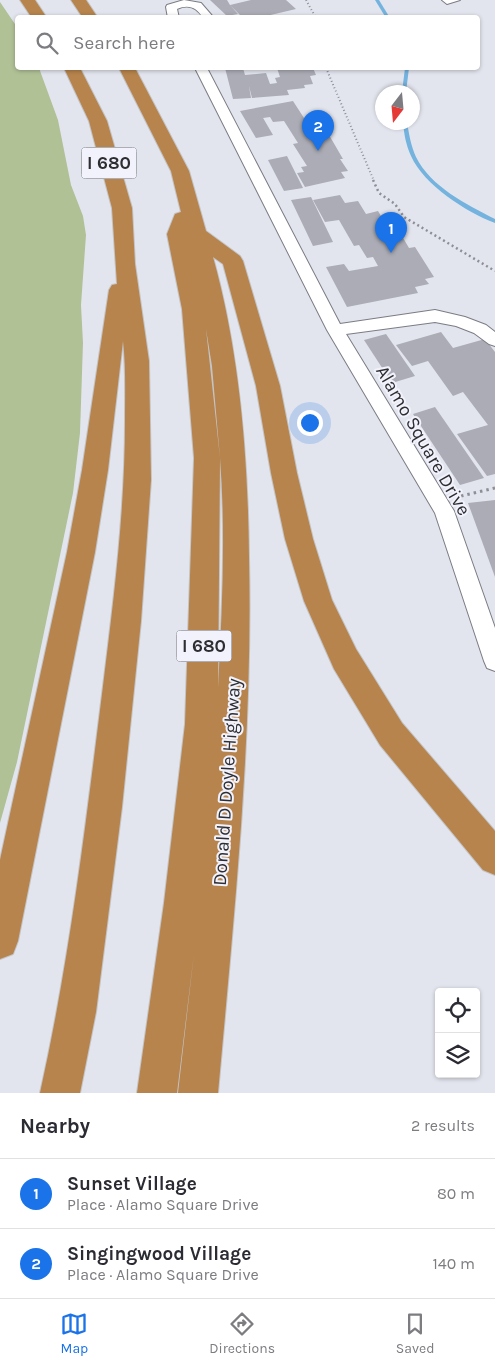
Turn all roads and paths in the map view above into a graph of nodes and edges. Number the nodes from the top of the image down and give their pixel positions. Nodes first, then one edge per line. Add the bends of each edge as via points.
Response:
1 (27, 0) edge
2 (78, 0) edge
3 (306, 0) edge
4 (445, 0) edge
5 (457, 0) edge
6 (38, 15) edge
7 (89, 15) edge
8 (173, 15) edge
9 (207, 15) edge
10 (314, 15) edge
11 (73, 70) edge
12 (127, 70) edge
13 (204, 70) edge
14 (327, 70) edge
15 (187, 200) junction
16 (195, 233) junction
17 (124, 264) junction
18 (495, 271) edge
19 (335, 330) junction
20 (495, 340) edge
21 (495, 488) edge
22 (438, 501) junction
23 (495, 661) edge
24 (495, 858) edge
25 (0, 941) edge
26 (60, 1093) edge
27 (157, 1093) edge
28 (198, 1093) edge

1 - 6 highway
2 - 7 highway
3 - 10 path
4 - 5 lane
8 - 9 street via 171,7 187,1 196,3
11 - 17 highway, I 680 via 98,121 122,208
12 - 15 highway, Donald D Doyle Highway / I 680 via 180,171
13 - 19 street, Alamo Square Drive
14 - 18 path via 379,193 395,204 404,217
15 - 16 highway, Donald D Doyle Highway / I 680
15 - 27 highway, I 680 via 177,234 193,309 207,458 201,714 182,903
16 - 24 highway via 233,261 268,386 299,539 318,601 345,659 391,734
16 - 28 highway, Donald D Doyle Highway / I 680 via 224,366 235,486 236,628 226,820
17 - 25 highway via 112,331 102,432 79,566
17 - 26 highway, I 680 via 137,361 138,480 105,807 77,1012
19 - 20 street via 435,316 480,328
19 - 22 street, Alamo Square Drive
21 - 22 path
22 - 23 street, Alamo Square Drive via 444,510

